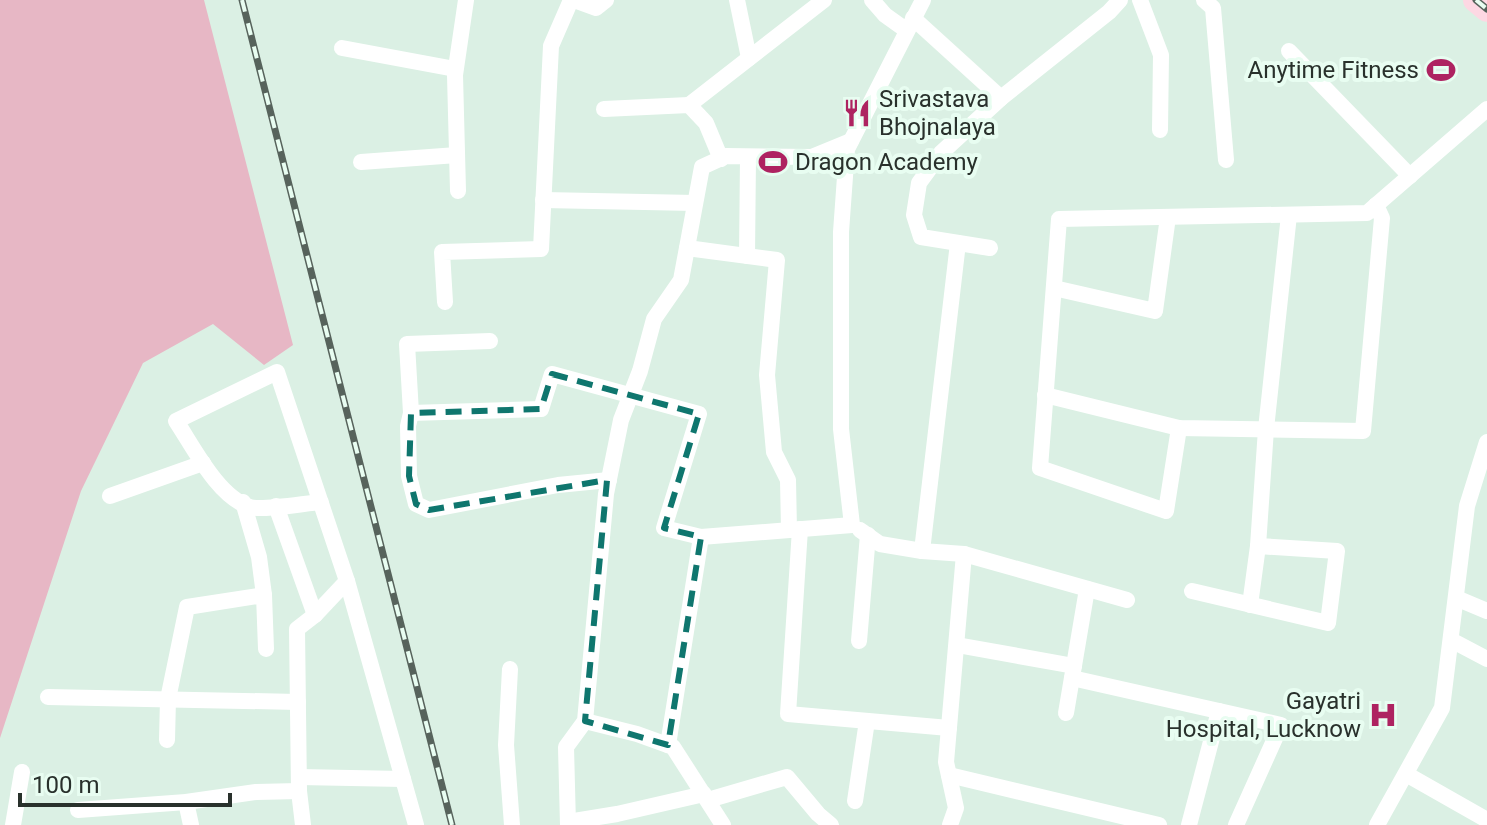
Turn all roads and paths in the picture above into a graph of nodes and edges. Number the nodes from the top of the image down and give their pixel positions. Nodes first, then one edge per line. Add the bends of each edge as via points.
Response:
1 (572, 0) edge
2 (606, 0) edge
3 (737, 0) edge
4 (824, 0) edge
5 (872, 0) edge
6 (923, 0) edge
7 (1120, 0) edge
8 (1140, 0) edge
9 (1204, 0) edge
10 (1475, 0) edge
11 (459, 2) edge
12 (1487, 10) edge
13 (910, 24) junction
14 (342, 48) dead end
15 (1289, 51) dead end
16 (749, 58) junction
17 (455, 69) junction
18 (1001, 98) junction
19 (689, 105) junction
20 (604, 109) dead end
21 (1487, 109) edge
22 (1160, 130) dead end
23 (851, 141) junction
24 (457, 155) junction
25 (748, 157) junction
26 (721, 159) junction
27 (1226, 160) dead end
28 (361, 162) dead end
29 (1410, 176) junction
30 (458, 191) dead end
31 (543, 200) junction
32 (695, 203) junction
33 (1376, 205) junction
34 (1289, 215) junction
35 (1168, 217) junction
36 (958, 243) junction
37 (687, 248) junction
38 (990, 248) dead end
39 (747, 256) junction
40 (1054, 288) junction
41 (445, 302) dead end
42 (490, 341) dead end
43 (631, 394) junction
44 (1045, 395) junction
45 (411, 413) junction
46 (1179, 428) junction
47 (1266, 429) junction
48 (1487, 442) edge
49 (203, 463) junction
50 (609, 480) junction
51 (110, 496) dead end
52 (243, 502) junction
53 (321, 502) junction
54 (276, 506) junction
55 (852, 525) junction
56 (795, 529) junction
57 (868, 535) junction
58 (701, 537) junction
59 (1258, 546) junction
60 (922, 551) junction
61 (964, 554) junction
62 (347, 581) junction
63 (1087, 589) junction
64 (1192, 591) dead end
65 (264, 595) junction
66 (1456, 598) junction
67 (1127, 600) dead end
68 (1250, 605) junction
69 (1487, 611) edge
70 (315, 615) junction
71 (1451, 640) junction
72 (859, 641) dead end
73 (957, 645) junction
74 (266, 649) dead end
75 (1487, 659) edge
76 (510, 669) dead end
77 (1073, 672) junction
78 (48, 697) dead end
79 (168, 699) junction
80 (298, 702) junction
81 (1219, 711) junction
82 (1066, 713) dead end
83 (585, 721) junction
84 (867, 721) junction
85 (949, 728) junction
86 (167, 740) dead end
87 (668, 745) junction
88 (22, 772) dead end
89 (1406, 774) junction
90 (949, 775) junction
91 (403, 779) junction
92 (299, 784) junction
93 (706, 797) junction
94 (855, 801) dead end
95 (186, 802) junction
96 (78, 810) dead end
97 (1487, 820) edge
98 (568, 823) edge
99 (13, 825) edge
100 (191, 825) edge
101 (303, 825) edge
102 (416, 825) edge
103 (512, 825) edge
104 (723, 825) edge
105 (831, 825) edge
106 (950, 825) edge
107 (1159, 825) edge
108 (1189, 825) edge
109 (1236, 825) edge
110 (1377, 825) edge

1 - 2 street via 596,8
1 - 31 street via 551,46
3 - 16 street
4 - 16 street
5 - 13 street via 885,15
6 - 13 street
7 - 18 street
8 - 22 street via 1161,55
9 - 27 street via 1213,8
10 - 12 main road
11 - 17 street
13 - 18 street
13 - 23 street
14 - 17 street
15 - 29 street
16 - 19 street
17 - 24 street
18 - 36 street via 941,153 919,183 914,215 921,237
19 - 20 street
19 - 26 street via 706,123
21 - 29 street
23 - 25 street via 812,157
23 - 55 street via 841,232 841,429
24 - 28 street
24 - 30 street
25 - 26 street
25 - 39 street
26 - 32 street via 702,167
29 - 33 street
31 - 32 street
31 - 41 street via 541,249 442,252
32 - 37 street
33 - 34 street via 1367,213
33 - 47 street via 1382,218 1363,431
34 - 35 street
34 - 47 street
35 - 40 street via 1059,219
35 - 40 street via 1155,311
36 - 38 street
36 - 60 street
37 - 39 street
37 - 43 street via 681,280 654,319
39 - 56 street via 777,260 767,375 774,452 788,480
40 - 44 street
42 - 45 street via 407,344
43 - 45 street via 552,374 541,409
43 - 50 street
43 - 58 street via 699,414 664,528
44 - 46 street
44 - 46 street via 1040,468 1166,511
45 - 50 street via 409,476 416,504 429,510
46 - 47 street
47 - 59 street
48 - 66 street via 1467,506
49 - 51 street
49 - 52 street via 226,492
49 - 53 street via 176,421 277,372
50 - 83 street
52 - 54 street via 251,508
52 - 65 street
53 - 54 street
53 - 62 street
54 - 70 street
55 - 56 street
55 - 57 street
56 - 58 street
56 - 84 street via 788,714
57 - 60 street via 880,544
57 - 72 street
58 - 87 street
59 - 68 street
59 - 68 street via 1337,551 1328,623
60 - 61 street
61 - 63 street
61 - 73 street
62 - 70 street
62 - 91 street
63 - 67 street
63 - 77 street
64 - 68 street
65 - 74 street
65 - 79 street via 187,607
66 - 69 street
66 - 71 street
70 - 80 street via 297,629
71 - 75 street
71 - 89 street via 1442,708
73 - 77 street
73 - 85 street
76 - 103 street via 506,745
77 - 81 street
77 - 82 street
78 - 79 street
79 - 80 street
79 - 86 street
80 - 92 street
81 - 108 street
81 - 109 street via 1281,725
83 - 87 street
83 - 98 street via 566,747
84 - 85 street
84 - 94 street
85 - 90 street
87 - 93 street
88 - 99 street
89 - 97 street
89 - 110 street
90 - 106 street via 956,808
90 - 107 street
91 - 92 street
91 - 102 street
92 - 95 street
92 - 101 street
93 - 98 street
93 - 104 street
93 - 105 street via 787,777
95 - 96 street
95 - 100 street

